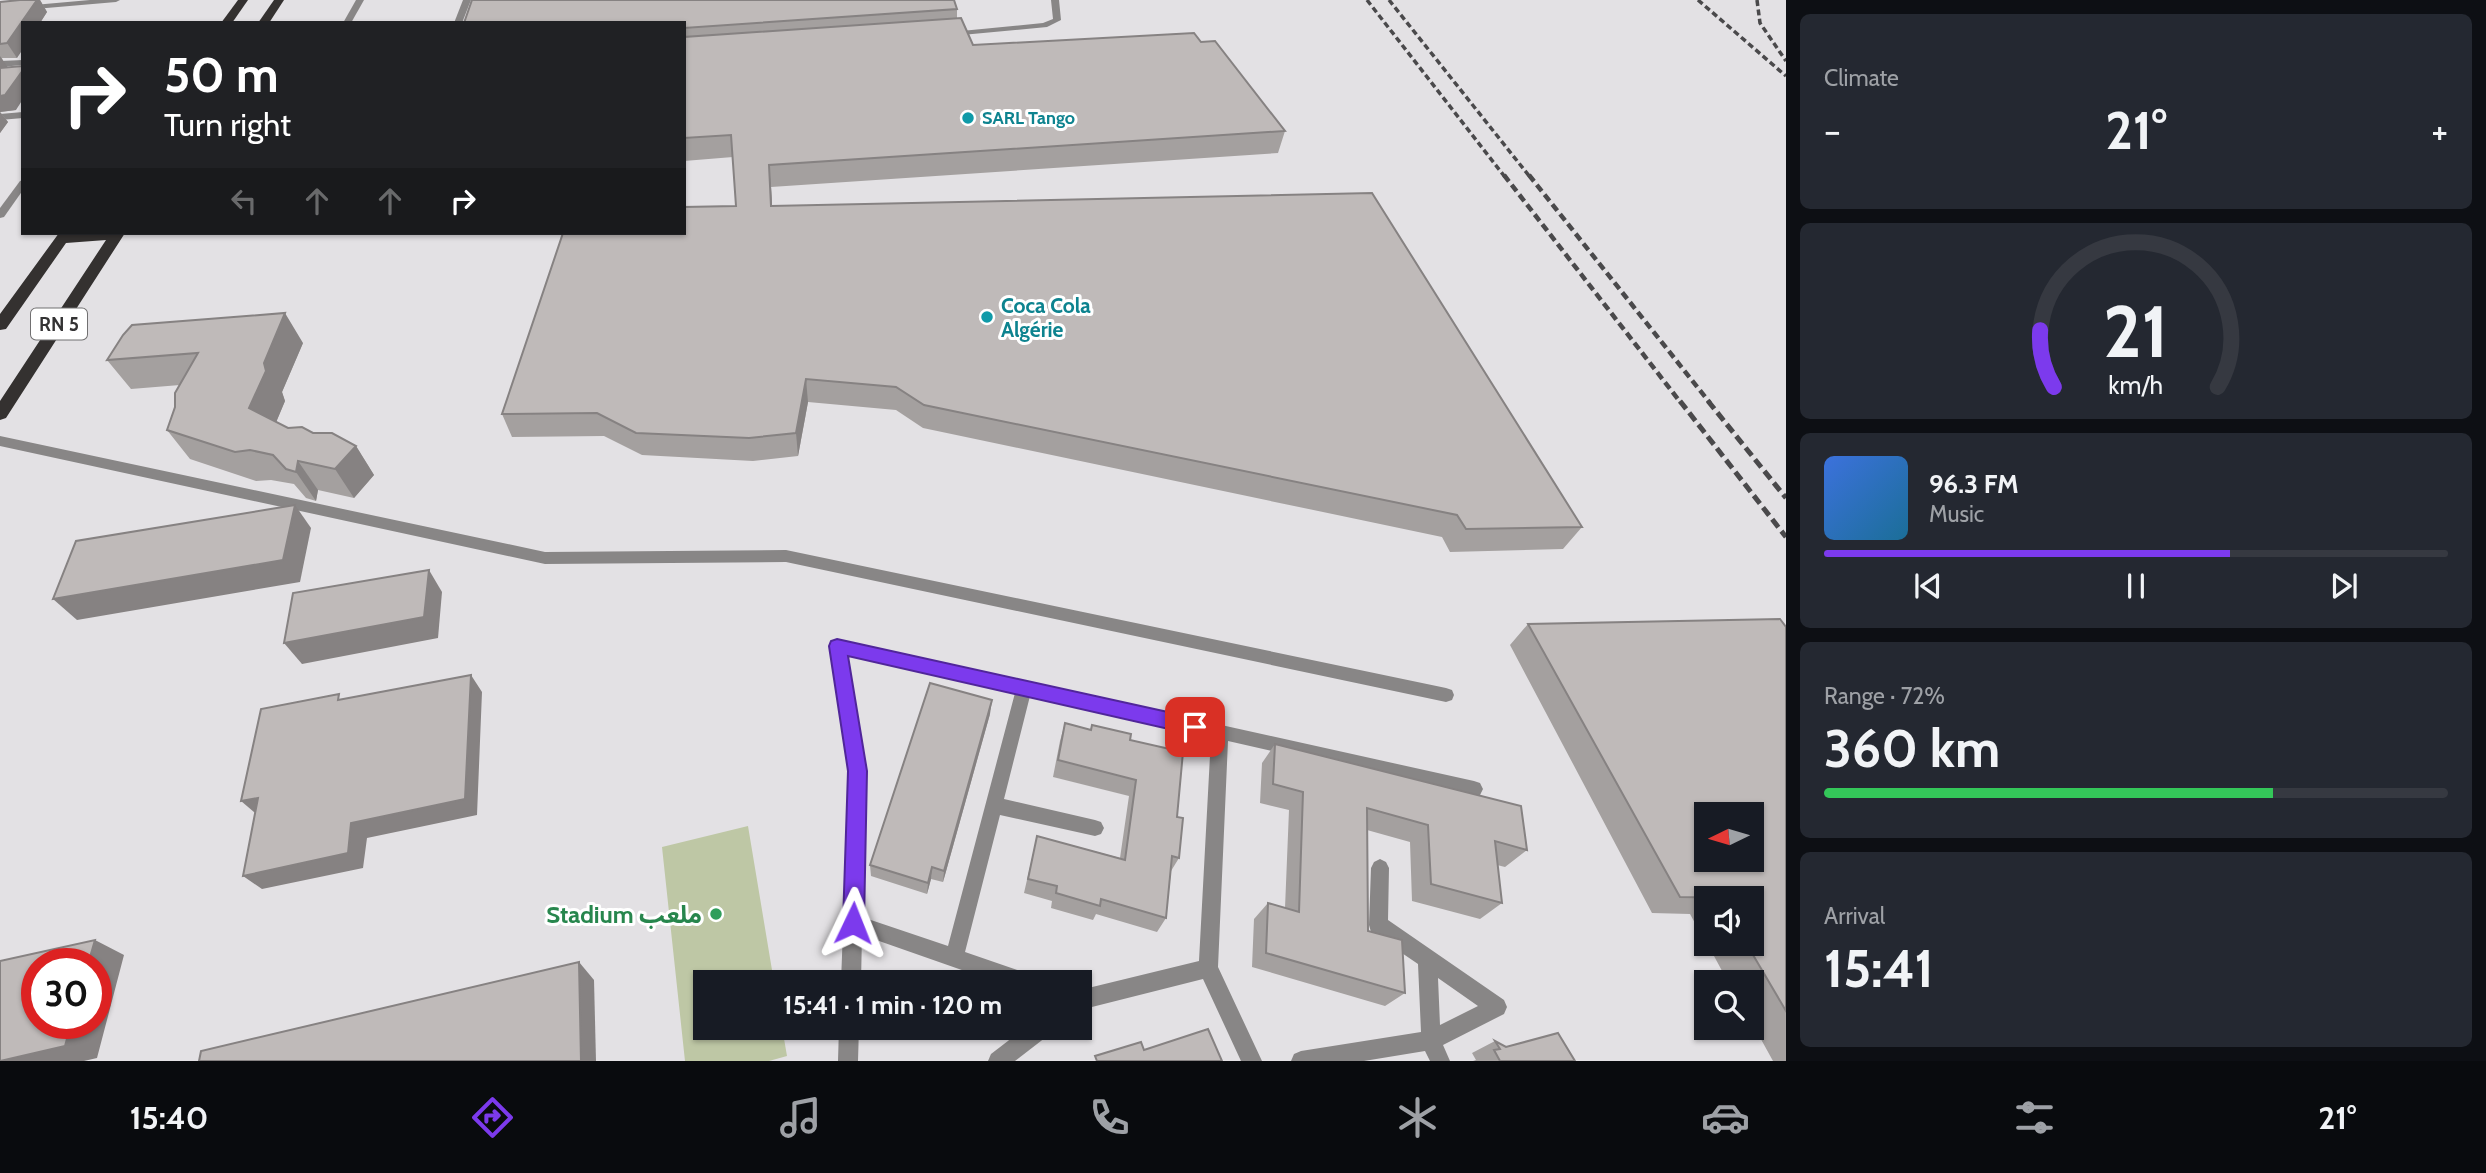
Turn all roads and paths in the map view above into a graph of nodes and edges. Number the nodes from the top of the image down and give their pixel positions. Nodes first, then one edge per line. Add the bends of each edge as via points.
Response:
1 (116, 0) edge
2 (243, 0) edge
3 (279, 0) edge
4 (360, 0) edge
5 (467, 0) edge
6 (1055, 0) edge
7 (0, 10) edge
8 (227, 21) edge
9 (264, 21) edge
10 (348, 21) edge
11 (459, 21) edge
12 (940, 35) edge
13 (21, 62) edge
14 (0, 64) edge
15 (21, 115) edge
16 (0, 117) edge
17 (21, 186) edge
18 (0, 215) edge
19 (90, 235) edge
20 (116, 235) edge
21 (63, 236) edge
22 (0, 325) edge
23 (0, 414) edge
24 (0, 440) edge
25 (1024, 688) junction
26 (1446, 695) dead end
27 (1220, 732) junction
28 (1474, 789) dead end
29 (994, 805) junction
30 (1096, 828) dead end
31 (1380, 868) dead end
32 (853, 923) junction
33 (1427, 957) junction
34 (954, 958) junction
35 (1209, 968) junction
36 (851, 970) edge
37 (990, 970) edge
38 (1092, 997) edge
39 (849, 1040) edge
40 (1026, 1040) edge
41 (1430, 1041) junction
42 (1001, 1060) edge
43 (848, 1061) edge
44 (1252, 1061) edge
45 (1301, 1061) edge
46 (1440, 1061) edge

1 - 7 street
2 - 8 highway
3 - 9 highway
4 - 10 street
5 - 11 street
6 - 12 street via 1056,20 1044,25
13 - 14 street
15 - 16 street
17 - 18 street
19 - 21 highway
20 - 23 highway, RN 5
21 - 22 highway, RN 5
24 - 26 street via 545,558 786,556
25 - 27 street
25 - 29 street
25 - 32 street via 837,646 857,771
27 - 28 street
27 - 35 street
29 - 30 street
29 - 34 street
31 - 33 street via 1378,925
32 - 34 street
32 - 36 street
33 - 41 street
33 - 41 street via 1497,1007
34 - 37 street
35 - 38 street
35 - 44 street
39 - 43 street
40 - 42 street
41 - 45 street
41 - 46 street

